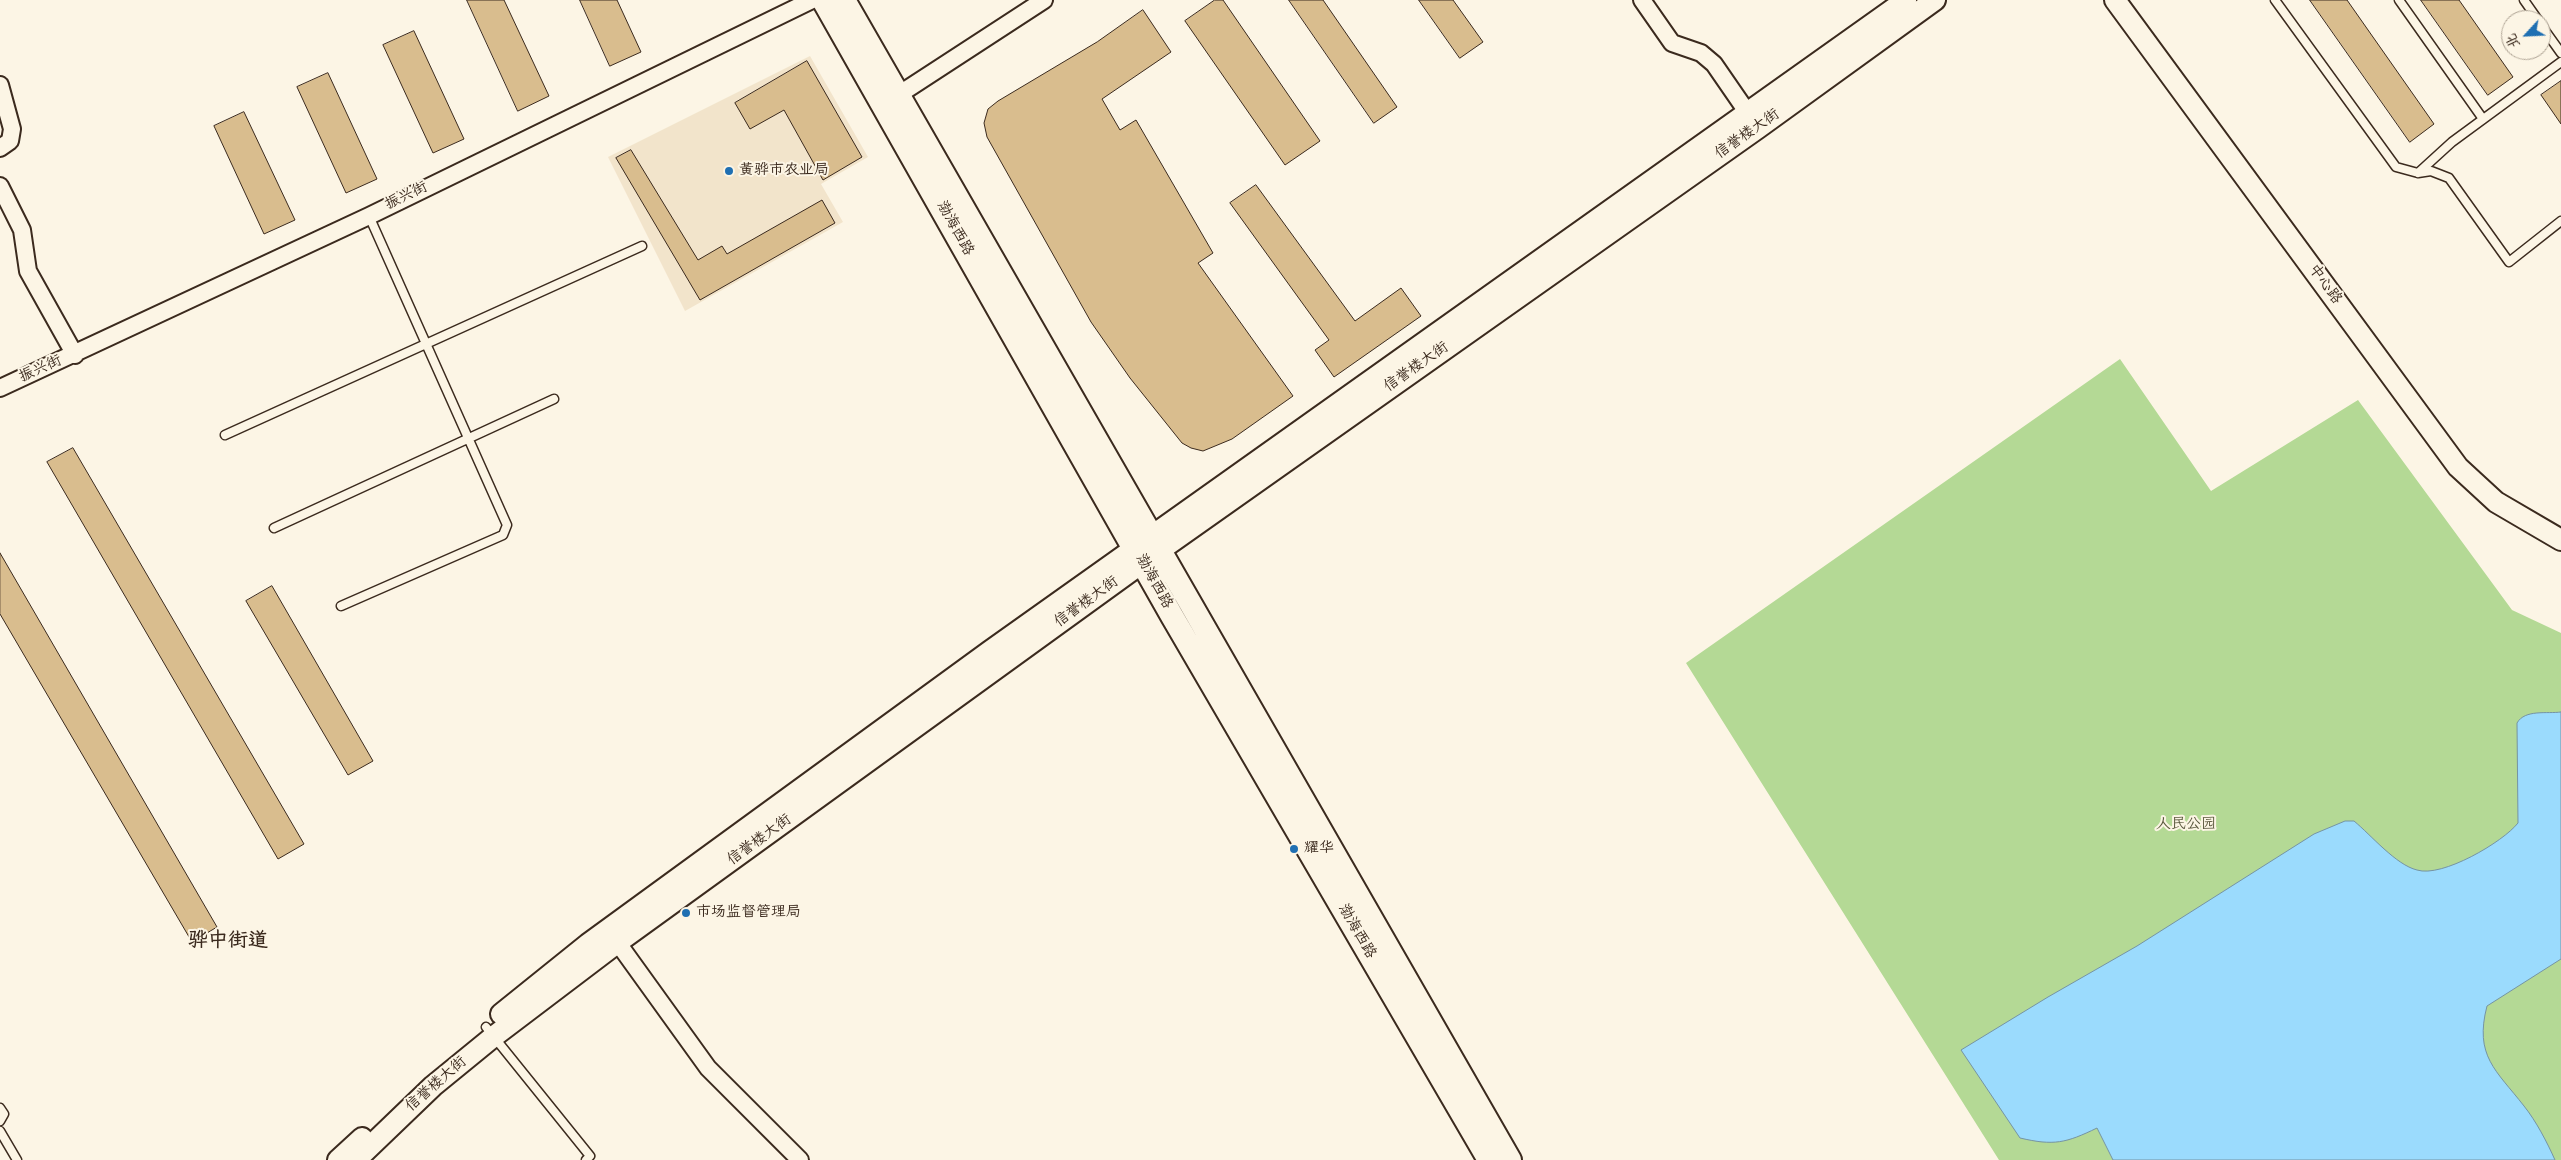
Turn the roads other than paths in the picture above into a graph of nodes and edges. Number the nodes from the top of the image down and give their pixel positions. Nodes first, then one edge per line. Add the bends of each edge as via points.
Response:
1 (812, 0) edge
2 (823, 0) edge
3 (844, 0) edge
4 (1044, 0) edge
5 (1642, 0) edge
6 (1906, 0) edge
7 (1935, 0) edge
8 (2116, 0) edge
9 (2275, 0) edge
10 (2399, 0) edge
11 (2551, 39) edge
12 (2561, 53) edge
13 (2561, 62) edge
14 (0, 85) edge
15 (890, 100) junction
16 (2483, 119) junction
17 (1753, 120) junction
18 (0, 148) edge
19 (2418, 173) junction
20 (0, 186) edge
21 (369, 216) junction
22 (2561, 221) edge
23 (642, 246) dead end
24 (428, 345) junction
25 (74, 355) junction
26 (0, 388) edge
27 (554, 399) dead end
28 (225, 436) dead end
29 (469, 438) junction
30 (274, 528) dead end
31 (2561, 540) edge
32 (1146, 550) junction
33 (341, 606) dead end
34 (613, 936) junction
35 (490, 1032) junction
36 (0, 1108) edge
37 (0, 1121) edge
38 (0, 1131) edge
39 (17, 1160) edge
40 (338, 1160) edge
41 (356, 1160) edge
42 (586, 1160) edge
43 (800, 1160) edge
44 (1489, 1160) edge
45 (1510, 1160) edge

1 - 21 street, 振兴街
2 - 15 main road, 渤海西路
3 - 15 main road, 渤海西路
4 - 15 street
5 - 17 street via 1672,43 1701,53 1714,64
6 - 17 street, 信誉楼大街
7 - 17 street, 信誉楼大街
8 - 31 street, 中心路 via 2458,467 2496,502
9 - 19 lane via 2396,167
10 - 16 lane
11 - 12 lane
13 - 16 lane
14 - 18 street via 12,129 10,141
15 - 32 main road, 渤海西路
16 - 19 lane
17 - 32 street, 信誉楼大街
19 - 22 lane via 2431,171 2449,178 2509,262
20 - 25 street via 22,230 28,271
21 - 24 lane
21 - 25 street, 振兴街
23 - 24 lane
24 - 28 lane
24 - 29 lane
25 - 26 street, 振兴街
27 - 29 lane
29 - 30 lane
29 - 33 lane via 507,525 503,536
32 - 34 street, 信誉楼大街
32 - 44 main road, 渤海西路
32 - 45 main road, 渤海西路
34 - 35 street, 信誉楼大街
34 - 43 street via 708,1068
35 - 40 street, 信誉楼大街 via 437,1067
35 - 41 street, 信誉楼大街
35 - 42 lane via 590,1156
36 - 37 lane via 4,1114
38 - 39 lane

